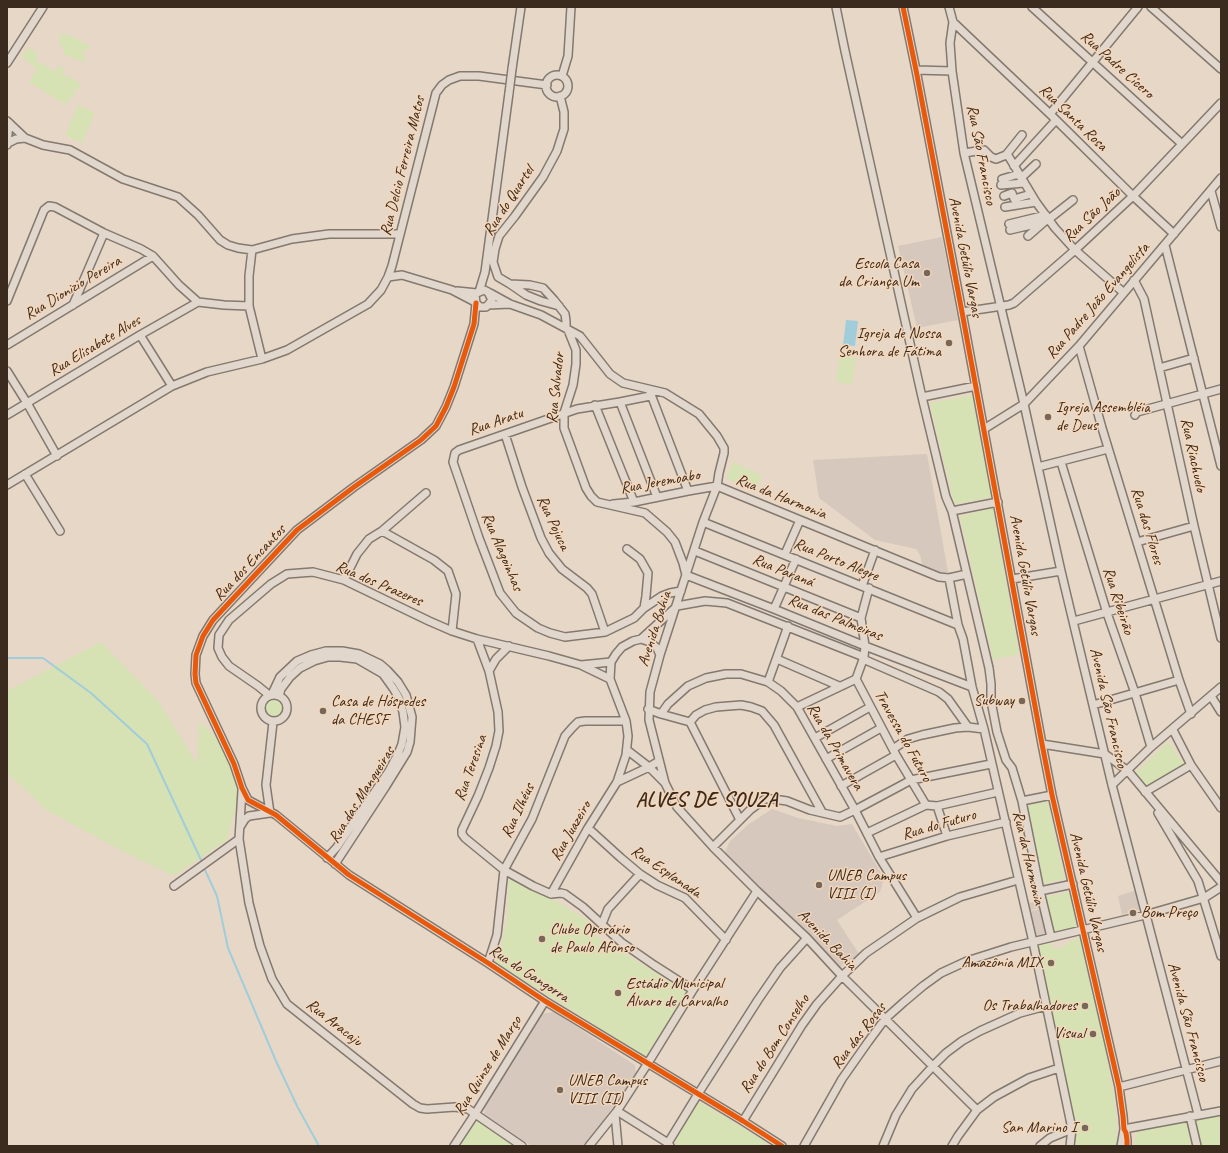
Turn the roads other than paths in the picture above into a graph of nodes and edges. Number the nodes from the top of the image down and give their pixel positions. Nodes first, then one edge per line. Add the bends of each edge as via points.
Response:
1 (43, 7) edge
2 (521, 7) edge
3 (571, 7) edge
4 (836, 7) edge
5 (903, 7) edge
6 (949, 7) edge
7 (1032, 7) edge
8 (1138, 7) edge
9 (1150, 7) edge
10 (953, 22) junction
11 (1092, 62) junction
12 (7, 63) edge
13 (1221, 69) edge
14 (916, 70) junction
15 (952, 71) junction
16 (562, 76) junction
17 (547, 85) junction
18 (560, 96) junction
19 (1221, 103) edge
20 (1050, 114) junction
21 (1056, 120) junction
22 (8, 122) edge
23 (1022, 135) dead end
24 (25, 138) junction
25 (7, 144) edge
26 (1182, 144) junction
27 (964, 153) junction
28 (1006, 155) junction
29 (1036, 164) dead end
30 (1014, 166) junction
31 (1022, 178) junction
32 (1221, 178) edge
33 (1001, 182) dead end
34 (1211, 191) junction
35 (1031, 194) junction
36 (1004, 196) dead end
37 (1133, 196) junction
38 (1073, 200) dead end
39 (1036, 202) junction
40 (1005, 208) dead end
41 (1220, 216) edge
42 (1046, 219) junction
43 (1010, 227) dead end
44 (1221, 227) edge
45 (104, 233) junction
46 (400, 234) junction
47 (1174, 234) junction
48 (1028, 236) dead end
49 (1165, 245) junction
50 (252, 250) junction
51 (1075, 250) junction
52 (153, 256) junction
53 (392, 266) junction
54 (485, 272) junction
55 (402, 275) junction
56 (388, 277) junction
57 (1134, 280) junction
58 (510, 284) junction
59 (452, 290) junction
60 (478, 292) junction
61 (489, 293) junction
62 (1124, 293) junction
63 (7, 300) edge
64 (198, 302) junction
65 (476, 303) junction
66 (510, 304) junction
67 (72, 305) junction
68 (249, 306) junction
69 (487, 306) junction
70 (559, 306) junction
71 (1001, 306) junction
72 (962, 312) junction
73 (474, 324) junction
74 (567, 329) junction
75 (140, 335) junction
76 (7, 344) edge
77 (1079, 346) junction
78 (1194, 358) junction
79 (262, 359) junction
80 (1159, 368) junction
81 (7, 371) edge
82 (172, 386) junction
83 (976, 386) junction
84 (1221, 389) edge
85 (650, 393) junction
86 (1203, 393) junction
87 (922, 397) junction
88 (620, 402) junction
89 (27, 403) junction
90 (1168, 403) junction
91 (1024, 404) junction
92 (595, 405) junction
93 (564, 413) junction
94 (7, 414) edge
95 (1135, 415) dead end
96 (984, 429) junction
97 (505, 434) junction
98 (1108, 449) junction
99 (57, 456) junction
100 (453, 462) joint
101 (1061, 462) junction
102 (1221, 466) edge
103 (1038, 467) junction
104 (26, 474) junction
105 (7, 486) edge
106 (717, 486) junction
107 (688, 491) junction
108 (426, 493) dead end
109 (657, 497) junction
110 (647, 499) junction
111 (634, 502) junction
112 (998, 502) junction
113 (608, 505) junction
114 (952, 511) junction
115 (645, 513) junction
116 (800, 520) junction
117 (703, 522) junction
118 (1194, 526) junction
119 (60, 531) dead end
120 (382, 531) junction
121 (1137, 542) junction
122 (627, 549) dead end
123 (875, 550) junction
124 (695, 551) junction
125 (785, 554) junction
126 (796, 559) junction
127 (1061, 570) junction
128 (967, 574) junction
129 (686, 575) junction
130 (948, 578) junction
131 (1012, 579) junction
132 (344, 580) junction
133 (1221, 581) edge
134 (1208, 584) junction
135 (784, 587) junction
136 (866, 587) junction
137 (681, 591) junction
138 (1154, 598) junction
139 (677, 606) junction
140 (644, 608) junction
141 (774, 609) junction
142 (1106, 613) junction
143 (861, 618) junction
144 (1074, 621) junction
145 (958, 625) junction
146 (788, 626) junction
147 (452, 630) junction
148 (605, 632) junction
149 (641, 638) junction
150 (1221, 638) edge
151 (477, 639) junction
152 (509, 646) junction
153 (865, 646) junction
154 (660, 655) junction
155 (864, 658) junction
156 (777, 659) junction
157 (611, 662) junction
158 (581, 665) junction
159 (489, 671) junction
160 (610, 679) junction
161 (856, 679) junction
162 (1179, 680) junction
163 (768, 682) junction
164 (839, 686) junction
165 (972, 687) junction
166 (1221, 687) edge
167 (1135, 693) junction
168 (273, 695) junction
169 (1211, 696) junction
170 (1093, 704) junction
171 (797, 707) junction
172 (870, 707) junction
173 (648, 709) junction
174 (1221, 712) edge
175 (661, 714) junction
176 (1191, 714) junction
177 (626, 721) junction
178 (273, 722) junction
179 (690, 722) junction
180 (968, 727) junction
181 (881, 728) junction
182 (984, 729) junction
183 (1173, 730) junction
184 (815, 738) junction
185 (1042, 744) junction
186 (1152, 748) junction
187 (627, 750) junction
188 (894, 752) junction
189 (1105, 754) junction
190 (826, 759) junction
191 (659, 761) junction
192 (991, 764) junction
193 (1191, 765) junction
194 (649, 767) junction
195 (1128, 771) junction
196 (911, 780) junction
197 (617, 782) junction
198 (665, 783) junction
199 (383, 784) junction
200 (1112, 785) junction
201 (842, 786) junction
202 (242, 788) junction
203 (998, 792) junction
204 (1146, 794) junction
205 (1052, 795) junction
206 (1022, 801) junction
207 (926, 805) junction
208 (937, 806) junction
209 (1221, 808) edge
210 (855, 810) junction
211 (270, 812) junction
212 (822, 812) junction
213 (740, 820) junction
214 (1006, 822) junction
215 (240, 827) junction
216 (588, 828) junction
217 (866, 833) junction
218 (947, 836) junction
219 (239, 839) junction
220 (713, 847) junction
221 (879, 857) junction
222 (327, 858) junction
223 (335, 864) junction
224 (504, 870) junction
225 (640, 874) junction
226 (1018, 880) junction
227 (1221, 882) edge
228 (1073, 884) junction
229 (174, 886) dead end
230 (1221, 888) edge
231 (1040, 891) junction
232 (757, 892) junction
233 (551, 894) junction
234 (1204, 898) junction
235 (1146, 915) junction
236 (917, 918) junction
237 (602, 924) junction
238 (1083, 930) junction
239 (1051, 937) junction
240 (807, 938) junction
241 (726, 940) junction
242 (1033, 942) junction
243 (1221, 956) edge
244 (488, 963) junction
245 (842, 976) junction
246 (693, 990) junction
247 (545, 1001) junction
248 (1046, 1006) junction
249 (885, 1019) junction
250 (1221, 1061) edge
251 (648, 1063) junction
252 (933, 1066) junction
253 (1059, 1068) junction
254 (1186, 1070) junction
255 (1119, 1087) junction
256 (698, 1094) junction
257 (977, 1110) junction
258 (1221, 1111) edge
259 (616, 1113) junction
260 (475, 1114) junction
261 (1198, 1114) junction
262 (1190, 1116) junction
263 (743, 1121) junction
264 (1072, 1129) junction
265 (1124, 1129) junction
266 (771, 1139) junction
267 (669, 1145) edge
268 (454, 1146) edge
269 (522, 1146) edge
270 (591, 1146) edge
271 (618, 1146) edge
272 (767, 1146) edge
273 (782, 1146) edge
274 (804, 1146) edge
275 (883, 1146) edge
276 (952, 1146) edge
277 (1040, 1146) edge
278 (1070, 1146) edge
279 (1121, 1146) edge
280 (1127, 1146) edge
281 (1196, 1146) edge

1 - 12 street
2 - 54 street, Rua do Quartel, bridge
3 - 16 street via 568,56
4 - 87 street
5 - 14 street, Avenida Getúlio Vargas
6 - 10 street, Rua São Francisco
7 - 11 street, Rua Padre Cícero
8 - 11 street
9 - 13 street
10 - 15 street, Rua São Francisco via 950,43
10 - 20 street, Rua Santa Rosa
11 - 20 street
11 - 26 street, Rua Padre Cícero
14 - 15 street
14 - 72 street, Avenida Getúlio Vargas
15 - 27 street, Rua São Francisco
16 - 17 street via 553,76
16 - 18 street via 568,82 568,89
17 - 18 street via 548,92
17 - 46 street, Rua Delcio Ferreira Matos via 479,76 460,76 442,85 436,93
18 - 58 street, Rua do Quartel via 564,112 564,129 557,151 543,177 499,236 495,249 493,262 498,278
19 - 26 street, Rua São João
20 - 21 street, Rua Santa Rosa
21 - 30 street
21 - 37 street, Rua Santa Rosa
22 - 24 street
22 - 25 street
23 - 28 street
24 - 25 street
24 - 50 street via 43,145 70,150 123,179 178,197 220,240 228,245
26 - 37 street, Rua São João
27 - 28 street via 984,150 996,159
27 - 71 street, Rua São Francisco
28 - 30 street
29 - 31 street
30 - 31 street
31 - 33 street
31 - 35 street
32 - 34 street, Rua Padre João Evangelista
34 - 41 street
34 - 47 street, Rua Padre João Evangelista
35 - 36 street via 1014,199 1012,193
35 - 39 street
37 - 47 street, Rua Santa Rosa
37 - 51 street, Rua São João
38 - 42 street
39 - 40 street
39 - 42 street
41 - 44 street
42 - 43 street
42 - 48 street
42 - 51 street
45 - 52 street
45 - 63 street via 55,206 49,206 44,210
45 - 67 street
46 - 50 street via 329,234 292,239
46 - 53 street, Rua Delcio Ferreira Matos
47 - 49 street, Rua Padre João Evangelista
49 - 57 street, Rua Padre João Evangelista
49 - 78 street
50 - 68 street
51 - 62 street
51 - 71 street, Rua São João via 1014,303
52 - 64 street via 179,286
52 - 67 street, Rua Dionizio Pereira
53 - 55 street
53 - 56 street, Rua Delcio Ferreira Matos
54 - 60 street, Rua do Quartel
54 - 61 street, Rua do Quartel
55 - 56 street
55 - 59 street
56 - 79 street, Rua Delcio Ferreira Matos via 381,290 368,304 287,350
57 - 62 street, Rua Padre João Evangelista
57 - 80 street, Rua Riachuelo via 1144,299
58 - 70 street, Rua do Quartel via 526,295
58 - 70 street via 543,288
59 - 60 street
59 - 65 street
60 - 61 street via 484,290
60 - 65 street via 475,295
61 - 66 street
61 - 69 street via 492,300
62 - 77 street, Rua Padre João Evangelista
64 - 68 street
64 - 75 street, Rua Elisabete Alves
65 - 69 street via 480,307
65 - 73 street, Rua dos Encantos
66 - 69 street
66 - 74 street via 541,315
67 - 76 street, Rua Dionizio Pereira
68 - 79 street
69 - 73 street, Rua dos Encantos
70 - 74 street via 565,314
71 - 72 street, Rua São João
71 - 91 street, Avenida São Francisco
72 - 83 street, Avenida Getúlio Vargas
73 - 202 street, Rua dos Encantos via 454,387 436,426 421,440 298,530 213,620 203,636 196,655 196,683 234,764
74 - 85 street, Rua da Harmonia via 580,336 610,374 622,383
74 - 93 street, Rua Salvador via 576,350 576,364
75 - 82 street
75 - 89 street, Rua Elisabete Alves
77 - 91 street, Rua Padre João Evangelista
77 - 98 street, Rua das Flores
78 - 80 street
78 - 86 street
79 - 82 street, Rua Delcio Ferreira Matos via 207,372
80 - 90 street, Rua Riachuelo
81 - 89 street
82 - 99 street, Rua Delcio Ferreira Matos
83 - 87 street
83 - 96 street, Avenida Getúlio Vargas
84 - 86 street
85 - 88 street, Rua Aratu
85 - 106 street, Rua da Harmonia via 665,393 699,414 718,436 724,453
85 - 107 street
86 - 90 street
86 - 102 street
87 - 114 street via 946,497
88 - 92 street, Rua Aratu
88 - 109 street
89 - 94 street, Rua Elisabete Alves
89 - 99 street
90 - 95 street via 1137,412
90 - 118 street, Rua Riachuelo
91 - 96 street, Rua Padre João Evangelista
91 - 103 street, Avenida São Francisco
92 - 93 street, Rua Aratu
92 - 111 street
93 - 97 street, Rua Aratu
93 - 113 street, Rua Salvador via 564,428 586,488 597,502
96 - 112 street, Avenida Getúlio Vargas
97 - 100 street, Rua Aratu via 459,450 455,453
97 - 148 street, Rua Pojuca via 541,538 562,569 592,594
98 - 101 street
98 - 121 street, Rua das Flores
99 - 104 street, Rua Delcio Ferreira Matos
100 - 148 street, Rua Alagoinhas via 500,593 516,613 538,628 557,635
101 - 103 street
101 - 142 street, Rua Ribeirão
103 - 127 street, Avenida São Francisco
104 - 105 street, Rua Delcio Ferreira Matos
104 - 119 street
106 - 107 street, Rua Jeremoabo
106 - 116 street, Rua da Harmonia
106 - 117 street, Avenida Bahia
107 - 109 street, Rua Jeremoabo
108 - 120 street
109 - 110 street, Rua Jeremoabo
110 - 111 street, Rua Jeremoabo
110 - 115 street via 643,505
111 - 113 street, Rua Jeremoabo
112 - 114 street
112 - 131 street, Avenida Getúlio Vargas
113 - 115 street, Rua Salvador
114 - 128 street
115 - 129 street, Rua Salvador via 675,542
116 - 123 street, Rua da Harmonia
116 - 125 street
117 - 124 street, Avenida Bahia
117 - 125 street, Rua Porto Alegre
118 - 121 street
118 - 134 street, Rua Riachuelo
120 - 132 street via 369,539 357,554
120 - 147 street via 434,560 448,571 456,594
121 - 138 street, Rua das Flores
122 - 140 street via 640,559 648,573
123 - 130 street, Rua da Harmonia
123 - 136 street
124 - 129 street, Avenida Bahia
124 - 135 street, Rua Paraná
125 - 126 street, Rua Porto Alegre
126 - 135 street
126 - 136 street, Rua Porto Alegre
127 - 131 street
127 - 144 street, Avenida São Francisco
128 - 130 street, Rua da Harmonia
128 - 206 street via 989,668 991,701 997,732
129 - 137 street, Avenida Bahia
129 - 141 street, Rua das Palmeiras
130 - 145 street, Rua da Harmonia
131 - 185 street, Avenida Getúlio Vargas
132 - 147 street, Rua dos Prazeres
132 - 168 street, Rua dos Prazeres via 312,572 287,574 271,584 229,620 220,635 218,648 222,657 229,666
133 - 134 street
134 - 138 street
134 - 150 street, Rua Riachuelo
135 - 141 street
135 - 143 street, Rua Paraná
136 - 143 street
136 - 145 street, Rua Porto Alegre
137 - 139 street, Avenida Bahia
137 - 140 street, Rua Alagoinhas via 662,596
138 - 142 street
138 - 162 street, Rua das Flores
139 - 146 street, Rua das Palmeiras via 705,601 728,603
139 - 149 street
139 - 154 street, Avenida Bahia
140 - 148 street, Rua Alagoinhas via 634,618
141 - 153 street, Rua das Palmeiras
142 - 144 street
142 - 167 street, Rua Ribeirão
143 - 153 street
144 - 170 street, Avenida São Francisco
145 - 165 street, Rua da Harmonia
146 - 155 street, Rua das Palmeiras
146 - 156 street
147 - 151 street, Rua dos Prazeres
149 - 154 street via 657,648
149 - 157 street via 622,647
151 - 152 street, Rua dos Prazeres
151 - 159 street, Rua Teresina
152 - 158 street, Rua dos Prazeres
152 - 159 street via 496,659
153 - 155 street
153 - 165 street, Rua das Palmeiras
154 - 173 street, Avenida Bahia
155 - 161 street
155 - 180 street, Rua das Palmeiras via 939,692 948,699
156 - 163 street
156 - 164 street
157 - 158 street, Rua dos Prazeres
157 - 160 street
158 - 160 street, Rua dos Prazeres
159 - 224 street, Rua Teresina via 498,712 498,738 489,768 462,834
160 - 177 street, Rua Juazeiro
161 - 164 street
161 - 172 street, Travessa do Futuro
162 - 167 street
162 - 176 street, Rua das Flores
163 - 171 street, Rua da Primavera
163 - 175 street, Rua da Primavera via 740,674 706,678 688,686
164 - 171 street
165 - 182 street, Rua da Harmonia
166 - 169 street
167 - 170 street
167 - 186 street, Rua Ribeirão
168 - 178 street via 262,701 260,710 264,718
168 - 178 street via 285,700 288,710 282,719
168 - 199 street, Rua das Mangueiras via 280,677 311,655 326,650 342,651 380,664 385,672 398,682 412,717 408,727 410,742 407,752
169 - 174 street
169 - 176 street
170 - 189 street, Avenida São Francisco
171 - 184 street, Rua da Primavera
172 - 181 street, Travessa do Futuro
172 - 184 street
173 - 175 street
173 - 191 street, Avenida Bahia
175 - 179 street
176 - 183 street
177 - 187 street, Rua Juazeiro
177 - 224 street, Rua Ilhéus via 578,722 565,736 532,819
178 - 211 street via 266,785
179 - 212 street via 704,710 716,707 741,705 762,711 774,725
179 - 213 street
180 - 182 street
180 - 188 street via 908,739
181 - 188 street, Travessa do Futuro
181 - 190 street
182 - 192 street, Rua da Harmonia
183 - 186 street
183 - 193 street
184 - 190 street, Rua da Primavera
185 - 189 street
185 - 205 street, Avenida Getúlio Vargas
186 - 195 street
187 - 194 street, Avenida Bahia
187 - 197 street, Rua Juazeiro
188 - 196 street, Travessa do Futuro
188 - 201 street
189 - 195 street
189 - 200 street, Avenida São Francisco
190 - 201 street, Rua da Primavera
191 - 194 street
191 - 198 street, Avenida Bahia
192 - 196 street
192 - 203 street, Rua da Harmonia
193 - 204 street
193 - 209 street
194 - 197 street
194 - 198 street, Avenida Bahia
195 - 200 street
195 - 204 street
196 - 207 street, Travessa do Futuro
196 - 210 street
197 - 216 street, Rua Juazeiro
198 - 220 street, Avenida Bahia via 677,807
199 - 222 street, Rua das Mangueiras
199 - 223 street, Rua das Mangueiras
200 - 235 street, Avenida São Francisco
201 - 210 street, Rua da Primavera
202 - 211 street, Rua dos Encantos via 248,800
202 - 215 street, Rua Aracaju
203 - 208 street
203 - 214 street, Rua da Harmonia
204 - 227 street
204 - 234 street via 1198,881
205 - 206 street
205 - 228 street, Avenida Getúlio Vargas
206 - 231 street
207 - 208 street
207 - 217 street
208 - 218 street
210 - 212 street via 840,817
210 - 217 street, Rua da Primavera
211 - 215 street via 249,816
211 - 222 street, Rua do Gangorra
212 - 213 street via 787,801 765,799
213 - 220 street
214 - 218 street, Rua do Futuro
214 - 226 street, Rua da Harmonia
215 - 219 street, Rua Aracaju
216 - 225 street, Rua Esplanada
216 - 233 street, Rua Juazeiro
217 - 221 street, Rua da Primavera
218 - 221 street, Rua do Futuro
219 - 229 street
219 - 260 street, Rua Aracaju via 249,903 260,946 272,979 287,1004 413,1104 427,1109 456,1107 468,1109
220 - 232 street, Avenida Bahia
221 - 236 street, Rua da Primavera
222 - 223 street, Rua do Gangorra
223 - 244 street, Rua do Gangorra via 348,875
224 - 233 street
224 - 244 street, Rua Ilhéus via 497,935
225 - 237 street via 608,909
225 - 241 street, Rua Esplanada via 686,898
226 - 236 street, Rua do Bom Conselho via 960,897
226 - 242 street, Rua da Harmonia
228 - 231 street
228 - 238 street, Avenida Getúlio Vargas
230 - 234 street, Rua das Rosas
231 - 239 street
232 - 240 street, Avenida Bahia
232 - 241 street
233 - 237 street via 565,894
234 - 235 street, Rua das Rosas
234 - 243 street
235 - 238 street, Rua das Rosas
235 - 254 street, Avenida São Francisco
236 - 245 street, Rua do Bom Conselho via 866,953
237 - 246 street via 621,942
238 - 239 street, Rua das Rosas
238 - 255 street, Avenida Getúlio Vargas
239 - 242 street, Rua das Rosas
240 - 245 street, Avenida Bahia
240 - 256 street via 776,974
241 - 246 street
242 - 248 street, Rua da Harmonia
242 - 249 street, Rua das Rosas via 967,961 941,974
244 - 247 street, Rua do Gangorra
245 - 249 street, Avenida Bahia
245 - 263 street, Rua do Bom Conselho via 802,1025
246 - 251 street
247 - 251 street, Rua do Gangorra
247 - 260 street, Rua Quinze de Março
248 - 252 street via 1020,1013 980,1031 946,1053
248 - 253 street, Rua da Harmonia
249 - 252 street, Avenida Bahia
249 - 274 street, Rua das Rosas via 842,1079
250 - 254 street
251 - 256 street, Rua do Gangorra
251 - 259 street
252 - 257 street, Avenida Bahia
252 - 275 street via 912,1089 896,1115
253 - 257 street via 1029,1078
253 - 264 street, Rua da Harmonia
254 - 255 street
254 - 261 street, Avenida São Francisco
255 - 265 street, Avenida Getúlio Vargas
256 - 263 street, Rua do Gangorra
256 - 267 street
257 - 276 street
258 - 261 street
259 - 267 street
259 - 270 street
259 - 271 street
260 - 268 street, Rua Quinze de Março
260 - 269 street, Rua Aracaju
261 - 262 street
262 - 265 street
262 - 281 street
263 - 266 street, Rua do Gangorra
264 - 277 street via 1050,1138
264 - 278 street, Rua da Harmonia
265 - 279 street, Avenida Getúlio Vargas
265 - 280 street, Avenida Getúlio Vargas
266 - 272 street
266 - 273 street, Rua do Gangorra

